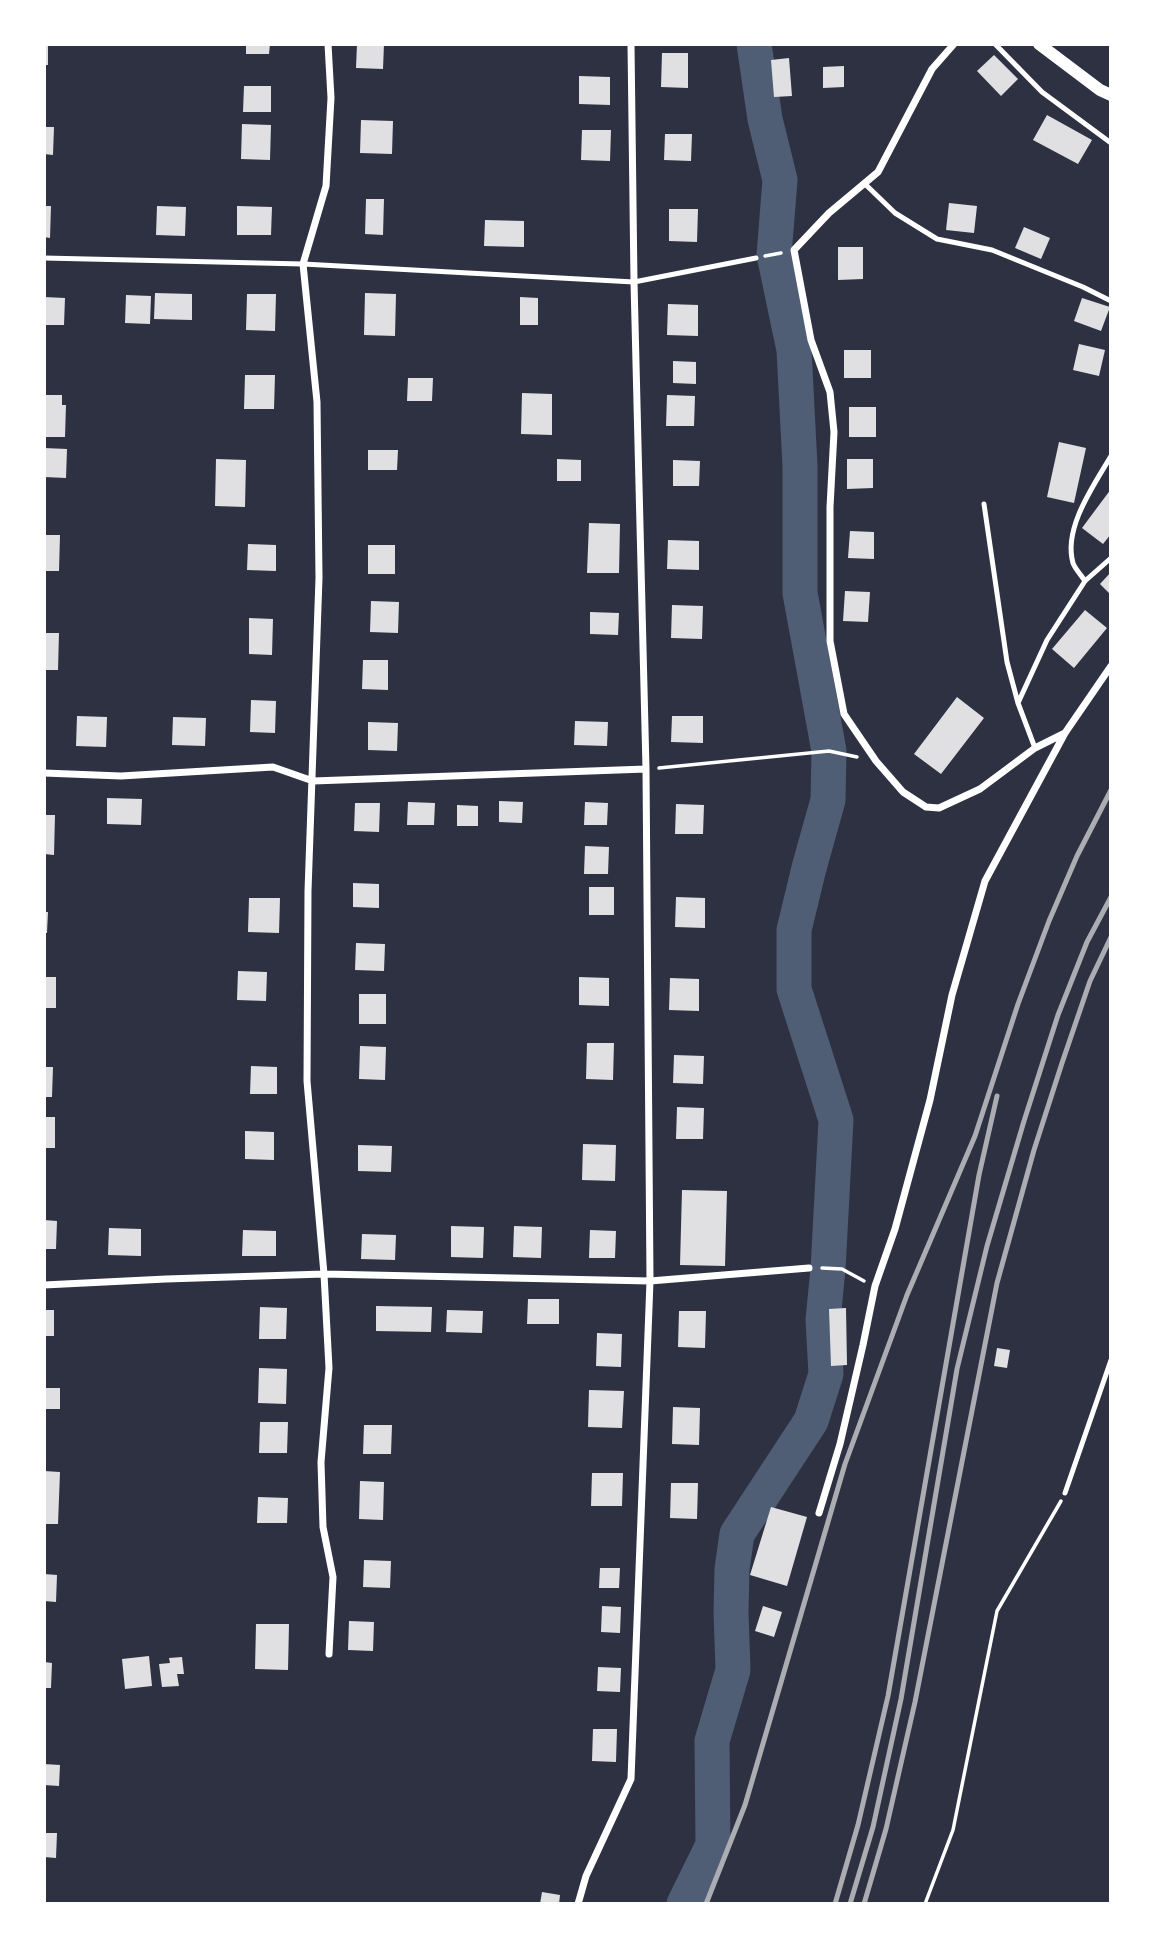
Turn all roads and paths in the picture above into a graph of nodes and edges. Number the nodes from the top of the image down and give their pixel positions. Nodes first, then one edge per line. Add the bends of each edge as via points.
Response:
1 (328, 44) edge
2 (631, 44) edge
3 (954, 44) edge
4 (995, 44) edge
5 (1039, 44) edge
6 (1111, 95) edge
7 (1111, 143) edge
8 (864, 183) junction
9 (794, 250) junction
10 (44, 258) edge
11 (756, 258) joint
12 (303, 264) junction
13 (634, 282) junction
14 (1111, 301) edge
15 (1111, 456) edge
16 (984, 504) dead end
17 (1111, 558) edge
18 (1085, 581) junction
19 (1111, 666) edge
20 (1018, 703) junction
21 (1065, 733) junction
22 (1035, 748) junction
23 (876, 761) junction
24 (646, 769) junction
25 (44, 773) edge
26 (313, 781) junction
27 (809, 1268) joint
28 (324, 1274) junction
29 (650, 1281) junction
30 (44, 1285) edge
31 (874, 1286) junction
32 (1111, 1360) edge
33 (1065, 1493) joint
34 (819, 1513) dead end
35 (329, 1654) dead end
36 (578, 1904) edge
37 (925, 1904) edge

1 - 12 street via 331,97 326,186
2 - 13 street
3 - 8 street via 932,69 878,172
4 - 7 lane via 1042,92
5 - 6 street
8 - 9 street
8 - 14 lane via 895,213 937,240 992,250
9 - 11 path
9 - 23 street via 811,340 830,392 834,432 830,641 844,714
10 - 12 lane
11 - 13 lane
12 - 13 lane
12 - 26 street via 317,402 319,578
13 - 24 street
15 - 18 lane via 1081,507 1072,541 1073,564
16 - 20 lane via 1007,662
17 - 18 lane
18 - 20 lane via 1046,640
19 - 21 street
20 - 22 lane
21 - 22 street
21 - 31 street via 985,881 895,1229
22 - 23 street via 980,789 939,808 926,807 903,792
23 - 24 path via 829,751
24 - 26 street
24 - 29 street
25 - 26 street via 121,776 273,767
26 - 28 street via 307,1081
27 - 29 street
27 - 31 path via 842,1269
28 - 29 street
28 - 30 street
28 - 35 street via 328,1368 321,1461 323,1527 333,1577
29 - 36 street via 631,1779 586,1876
31 - 34 street via 840,1444
32 - 33 lane
33 - 37 path via 997,1611 953,1830

